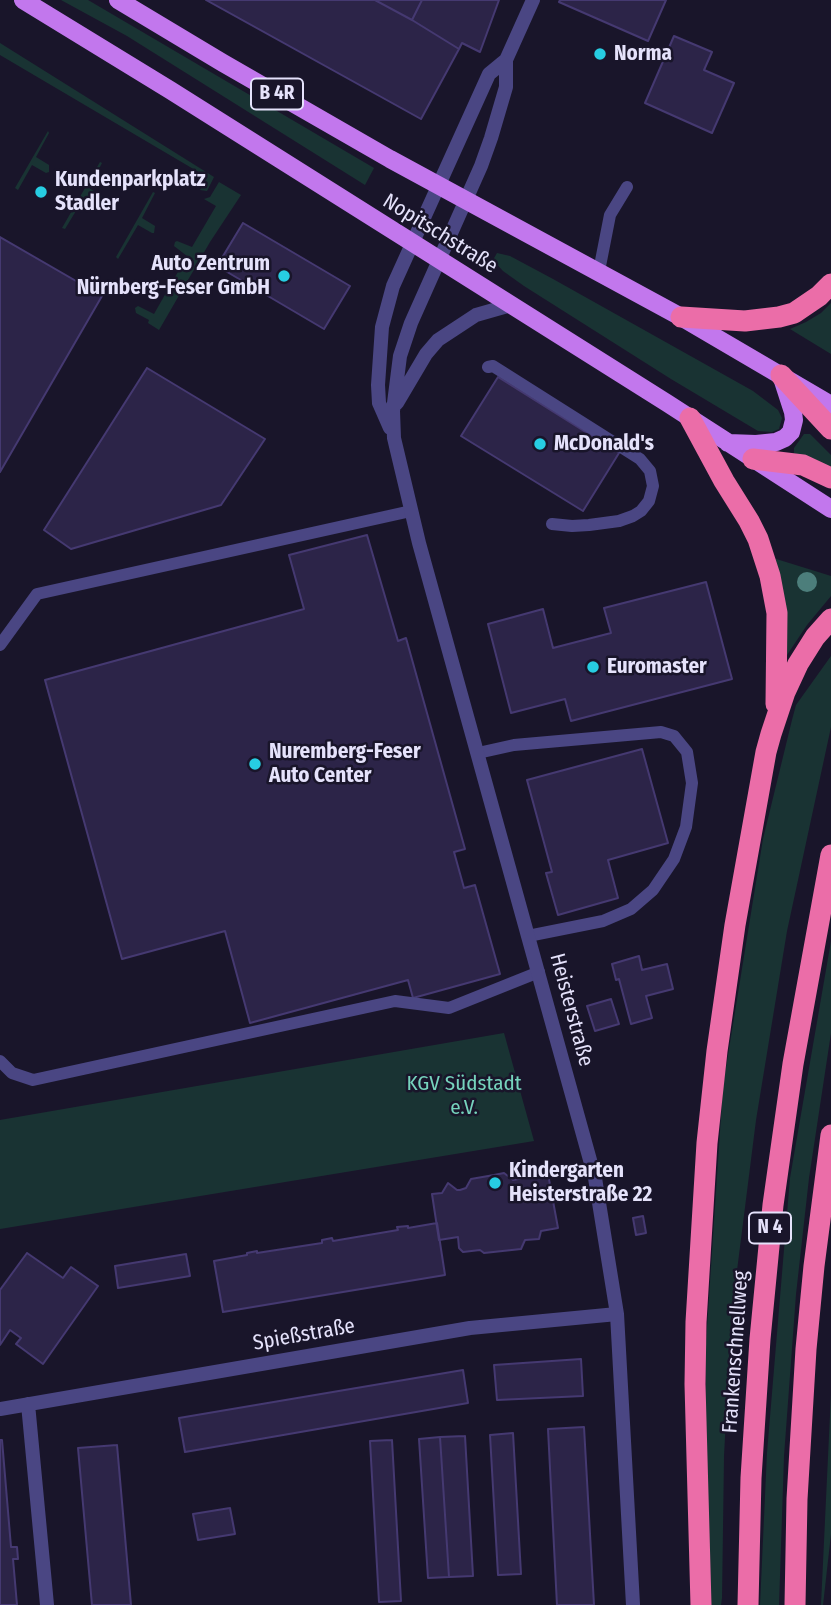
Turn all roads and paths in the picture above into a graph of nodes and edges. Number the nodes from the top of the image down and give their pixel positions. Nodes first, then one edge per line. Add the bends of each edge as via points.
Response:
1 (23, 0) edge
2 (118, 0) edge
3 (533, 0) edge
4 (506, 60) junction
5 (438, 185) junction
6 (627, 187) dead end
7 (466, 200) junction
8 (412, 242) junction
9 (439, 260) junction
10 (599, 271) junction
11 (831, 284) edge
12 (511, 305) junction
13 (681, 317) junction
14 (488, 367) dead end
15 (781, 375) junction
16 (831, 405) edge
17 (393, 411) junction
18 (690, 418) junction
19 (831, 429) edge
20 (394, 438) junction
21 (728, 443) junction
22 (753, 459) junction
23 (831, 478) edge
24 (831, 509) edge
25 (411, 511) junction
26 (552, 524) dead end
27 (831, 619) edge
28 (0, 645) edge
29 (776, 716) junction
30 (478, 753) junction
31 (831, 855) edge
32 (528, 936) junction
33 (538, 972) junction
34 (0, 1061) edge
35 (831, 1135) edge
36 (617, 1314) junction
37 (28, 1404) junction
38 (0, 1409) edge
39 (47, 1605) edge
40 (633, 1605) edge
41 (701, 1605) edge
42 (748, 1605) edge
43 (794, 1605) edge

1 - 8 main road, Nopitschstraße / B 4R
2 - 5 main road, Nopitschstraße / B 4R
3 - 4 street
4 - 5 street, Heisterstraße via 489,74
4 - 7 street, Heisterstraße via 506,87
5 - 7 main road, Nopitschstraße / B 4R
5 - 8 street, Heisterstraße
6 - 10 lane via 610,215
7 - 9 street, Heisterstraße
7 - 10 main road, Nopitschstraße / B 4R
8 - 9 main road, Nopitschstraße / B 4R
8 - 20 street, Heisterstraße via 393,286 381,336 379,403
9 - 12 main road, Nopitschstraße / B 4R
9 - 17 street, Heisterstraße via 400,356
10 - 13 main road, Nopitschstraße / B 4R
11 - 13 highway via 794,313 779,317 745,321
12 - 17 street via 477,316 438,340
12 - 18 main road, Nopitschstraße / B 4R
13 - 15 main road, Nopitschstraße / B 4R
14 - 26 lane via 640,459 650,471 649,501 633,516 589,525
15 - 16 main road, Nopitschstraße / B 4R
15 - 19 highway
15 - 21 main road via 793,412 791,432 776,442
17 - 20 street, Heisterstraße
18 - 21 main road, Nopitschstraße / B 4R
18 - 29 highway via 749,521 770,576 776,613
20 - 25 street, Heisterstraße
21 - 22 main road, Nopitschstraße / B 4R
22 - 23 highway via 803,465
22 - 24 main road, Nopitschstraße / B 4R
25 - 28 lane via 37,594
25 - 30 street, Heisterstraße
27 - 29 highway via 798,664
29 - 41 highway via 735,925 707,1143 695,1384
30 - 32 street, Heisterstraße
30 - 32 lane via 514,745 660,732 674,736 687,752 692,783 686,827 674,859 653,890 631,909 603,921
31 - 42 highway, Frankenschnellweg / N 4 via 793,1064 770,1231 751,1478
32 - 33 street, Heisterstraße
33 - 34 lane via 449,1008 395,1001 33,1080 12,1073
33 - 36 street, Heisterstraße via 595,1178
35 - 43 highway, N 4 via 806,1349
36 - 37 street, Spießstraße via 470,1328
36 - 40 street, Heisterstraße
37 - 38 street, Spießstraße
37 - 39 street

